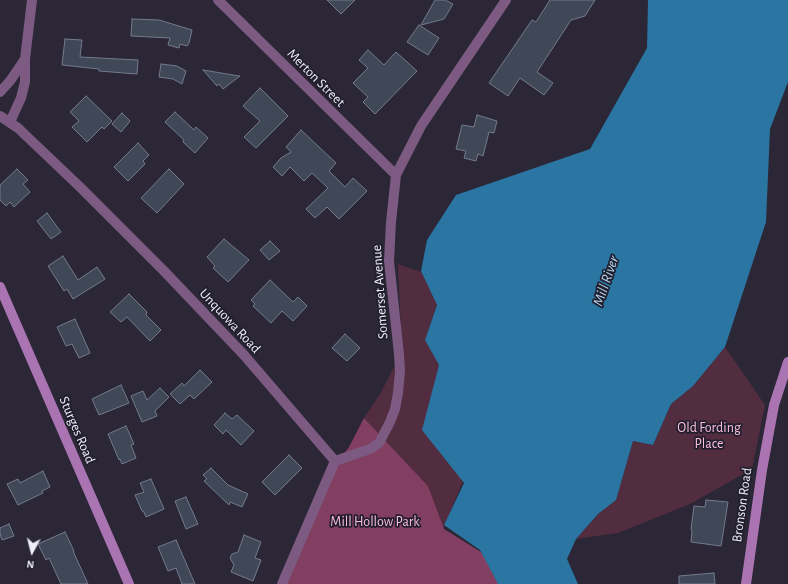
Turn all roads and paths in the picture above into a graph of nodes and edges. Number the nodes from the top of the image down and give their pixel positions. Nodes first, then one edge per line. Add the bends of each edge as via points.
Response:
1 (32, 0) edge
2 (218, 0) edge
3 (506, 0) edge
4 (25, 59) junction
5 (0, 92) edge
6 (0, 116) edge
7 (10, 122) junction
8 (396, 175) junction
9 (0, 287) edge
10 (788, 362) edge
11 (335, 461) junction
12 (129, 584) edge
13 (282, 584) edge
14 (746, 584) edge

1 - 4 street
2 - 8 street, Merton Street
3 - 8 street, Somerset Avenue via 421,126
4 - 5 street
4 - 7 street via 25,82
6 - 7 street, Unquowa Road
7 - 11 street, Unquowa Road via 80,187 244,355
8 - 11 street, Somerset Avenue via 389,261 400,371 395,409 379,443 370,449
9 - 12 main road, Sturges Road
10 - 14 main road, Bronson Road via 774,405
11 - 13 street

